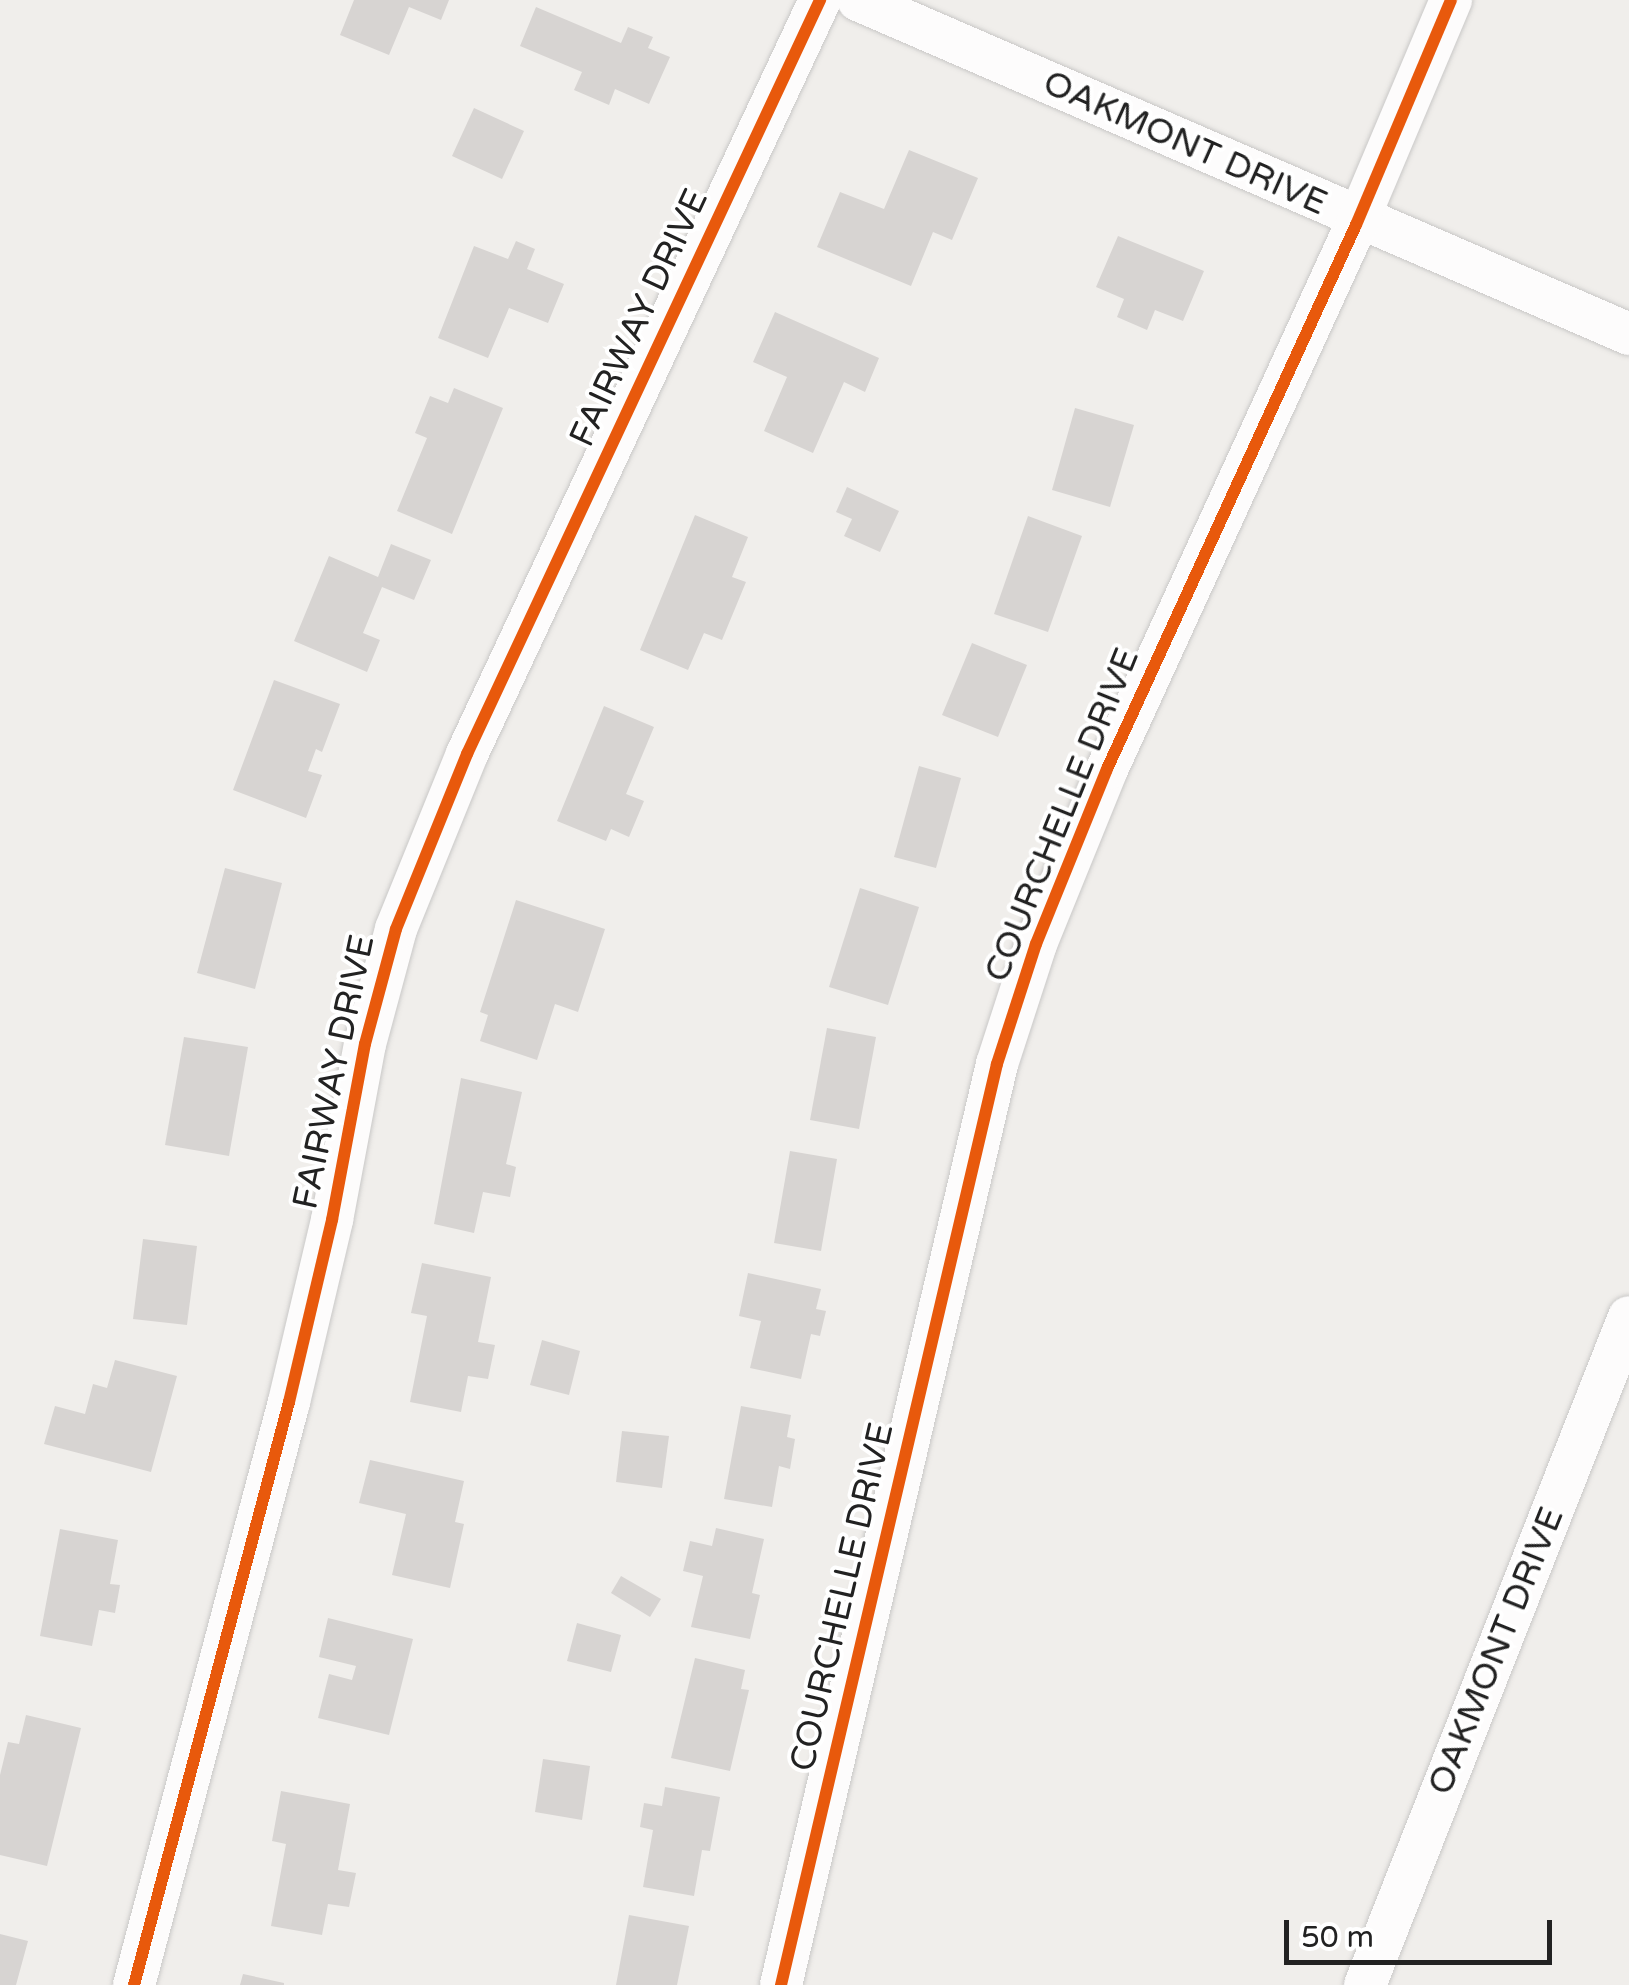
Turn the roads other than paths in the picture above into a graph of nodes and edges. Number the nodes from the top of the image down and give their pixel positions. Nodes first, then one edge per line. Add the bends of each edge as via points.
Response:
1 (820, 0) edge
2 (858, 0) edge
3 (1451, 0) edge
4 (1358, 220) junction
5 (1629, 334) edge
6 (1629, 1317) edge
7 (134, 1985) edge
8 (781, 1985) edge
9 (1365, 1985) edge

1 - 7 street, FAIRWAY DRIVE via 467,754 396,929 288,1402
2 - 4 street, OAKMONT DRIVE
3 - 4 street, COURCHELLE DRIVE
4 - 5 street, OAKMONT DRIVE
4 - 8 street, COURCHELLE DRIVE via 1107,769 1030,962 997,1064
6 - 9 street, OAKMONT DRIVE

